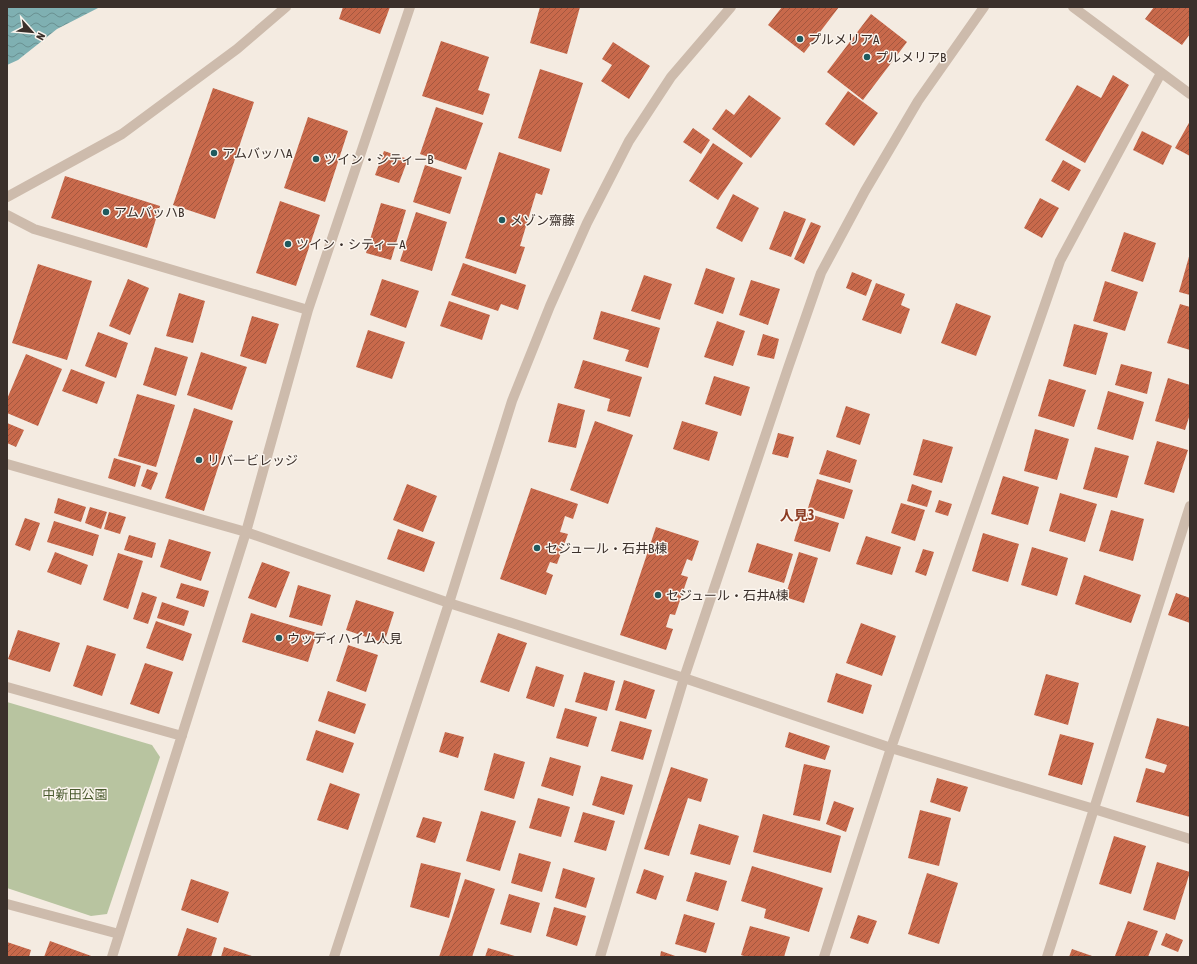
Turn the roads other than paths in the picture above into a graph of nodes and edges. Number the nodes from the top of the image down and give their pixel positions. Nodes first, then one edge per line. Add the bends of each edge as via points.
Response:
1 (286, 7) edge
2 (410, 7) edge
3 (731, 7) edge
4 (984, 7) edge
5 (1073, 7) edge
6 (1161, 73) junction
7 (1190, 94) edge
8 (7, 197) edge
9 (7, 215) edge
10 (308, 310) junction
11 (7, 464) edge
12 (1190, 506) edge
13 (246, 532) junction
14 (449, 603) junction
15 (684, 678) junction
16 (7, 687) edge
17 (182, 736) junction
18 (891, 748) junction
19 (1094, 808) junction
20 (1190, 839) edge
21 (7, 904) edge
22 (119, 934) junction
23 (112, 957) edge
24 (334, 957) edge
25 (600, 957) edge
26 (824, 957) edge
27 (1047, 957) edge

1 - 8 street via 237,49 122,134
2 - 10 street
3 - 14 street via 671,77 629,141 587,223 512,401
4 - 15 street via 918,101 865,191 821,274
5 - 6 street
6 - 7 street
6 - 18 street via 1060,261
9 - 10 street via 34,229
10 - 13 street
11 - 13 street
12 - 19 street
13 - 14 street
13 - 17 street
14 - 15 street
14 - 24 street
15 - 18 street
15 - 25 street
16 - 17 street
17 - 22 street
18 - 19 street
18 - 26 street
19 - 20 street
19 - 27 street
21 - 22 street
22 - 23 street

